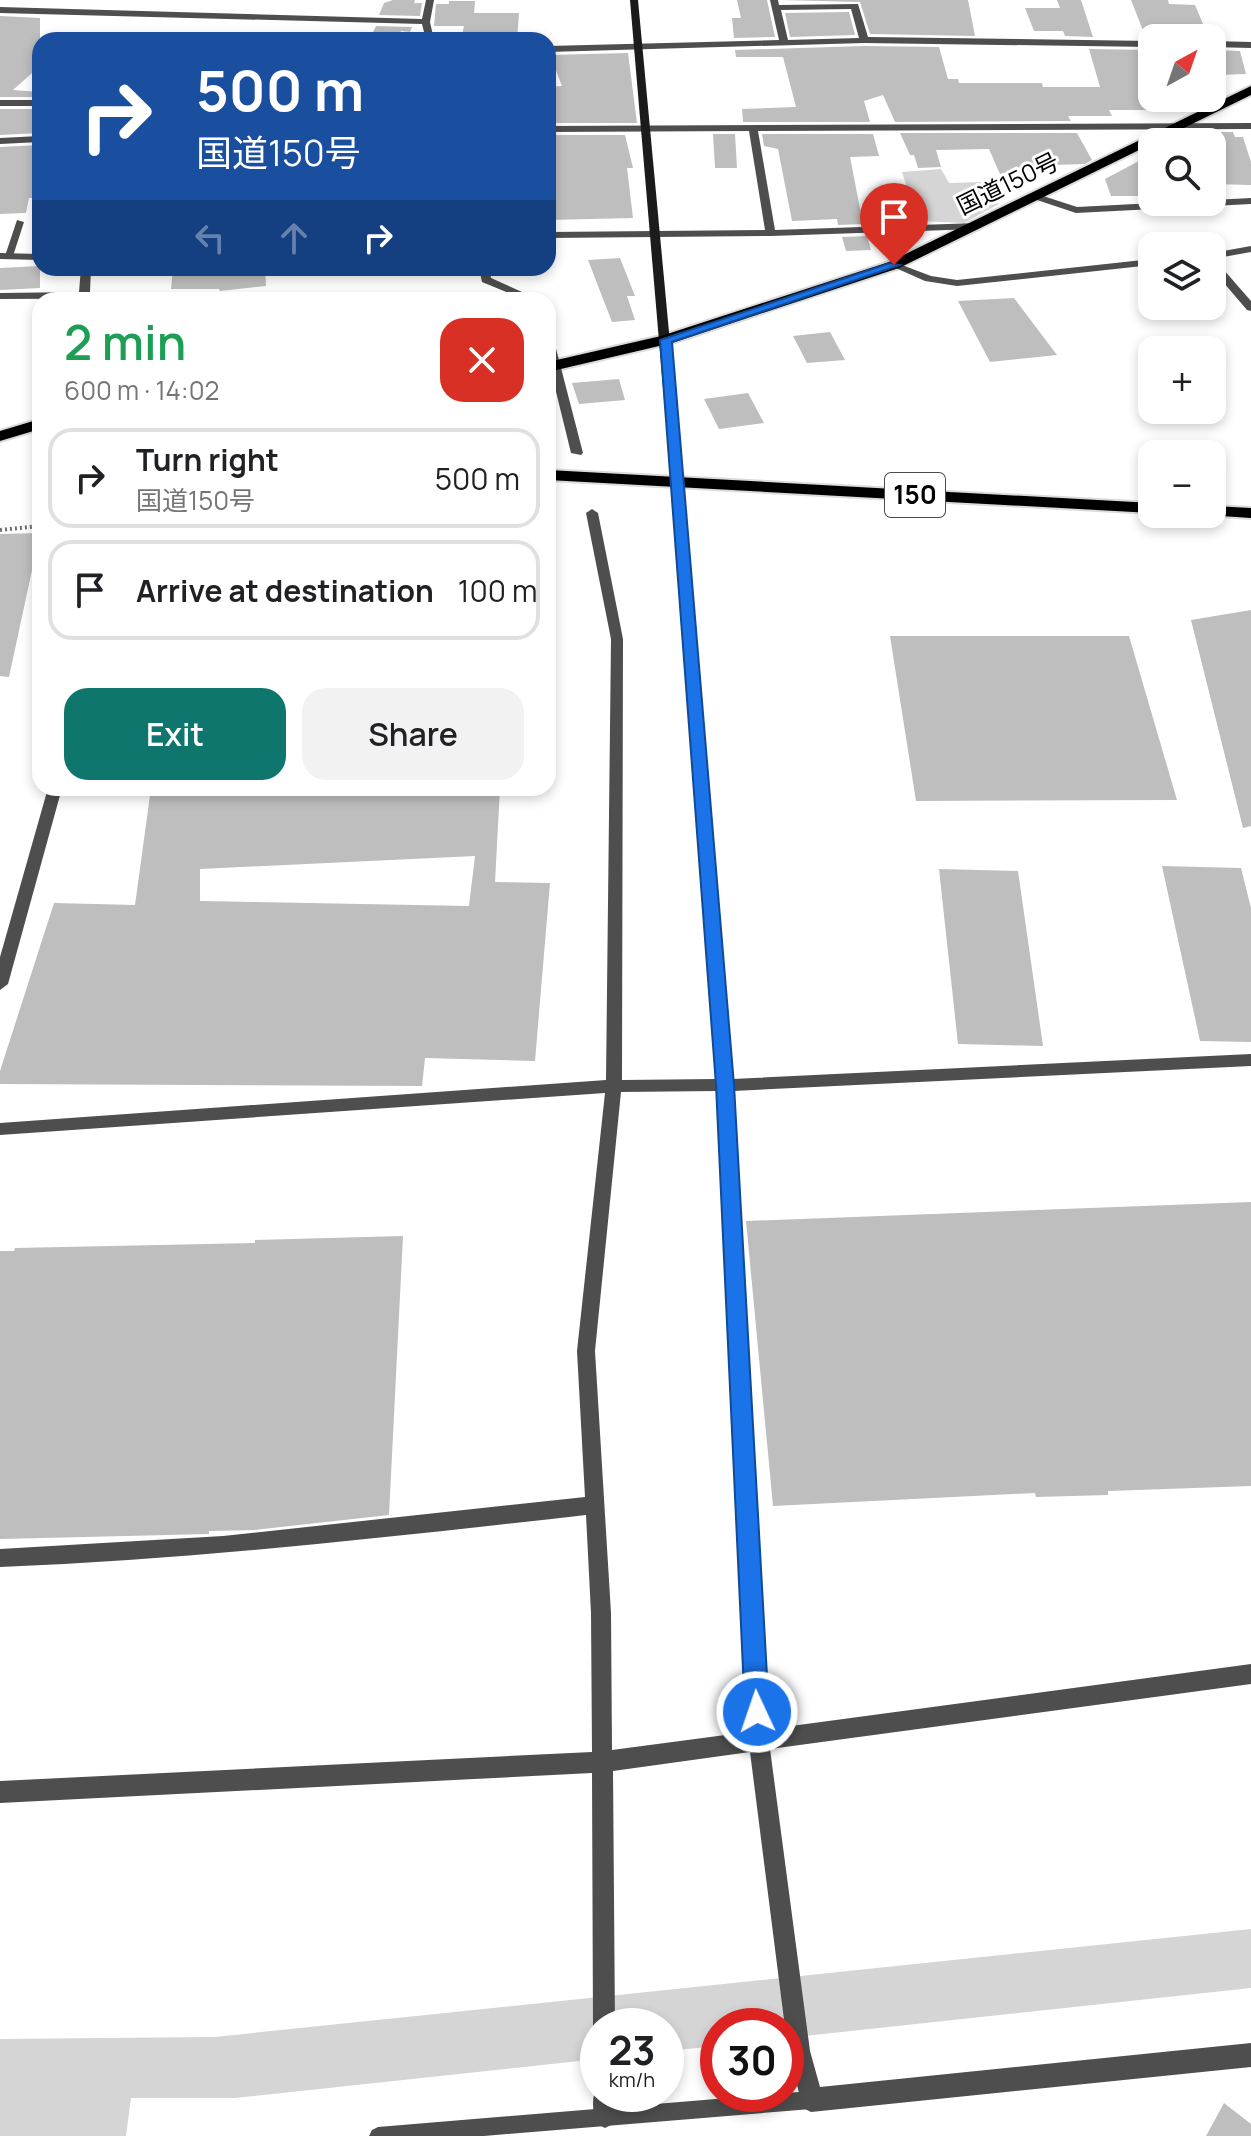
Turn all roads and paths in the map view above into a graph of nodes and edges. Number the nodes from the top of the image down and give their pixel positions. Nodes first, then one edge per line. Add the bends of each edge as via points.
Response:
1 (430, 0) edge
2 (634, 0) edge
3 (775, 4) edge
4 (0, 10) edge
5 (426, 22) junction
6 (428, 32) edge
7 (864, 40) junction
8 (784, 42) junction
9 (1138, 44) edge
10 (1226, 44) edge
11 (1251, 45) edge
12 (638, 46) junction
13 (556, 49) edge
14 (1251, 90) edge
15 (0, 103) edge
16 (32, 103) edge
17 (1182, 124) junction
18 (1251, 126) edge
19 (753, 127) junction
20 (646, 128) junction
21 (556, 129) edge
22 (32, 139) edge
23 (0, 141) edge
24 (1037, 197) junction
25 (1251, 201) edge
26 (20, 222) dead end
27 (977, 226) junction
28 (771, 233) junction
29 (655, 234) junction
30 (556, 235) edge
31 (1251, 249) edge
32 (1226, 253) edge
33 (4, 256) edge
34 (32, 257) edge
35 (1138, 264) edge
36 (894, 265) junction
37 (485, 276) edge
38 (1226, 279) edge
39 (515, 292) edge
40 (0, 296) edge
41 (32, 297) edge
42 (1251, 308) edge
43 (666, 340) junction
44 (556, 365) edge
45 (556, 383) edge
46 (32, 427) edge
47 (0, 439) edge
48 (32, 442) edge
49 (577, 453) dead end
50 (556, 475) edge
51 (677, 482) junction
52 (1138, 507) edge
53 (1226, 512) edge
54 (592, 513) dead end
55 (1251, 513) edge
56 (32, 527) edge
57 (0, 530) edge
58 (53, 796) edge
59 (0, 984) edge
60 (1251, 1060) edge
61 (725, 1085) junction
62 (614, 1086) junction
63 (0, 1129) edge
64 (594, 1505) junction
65 (0, 1558) edge
66 (1251, 1674) edge
67 (759, 1743) junction
68 (603, 1762) junction
69 (0, 1792) edge
70 (604, 2008) edge
71 (1251, 2055) edge
72 (811, 2100) junction
73 (684, 2103) edge
74 (580, 2108) edge
75 (378, 2136) edge

1 - 5 street
2 - 12 street
3 - 7 street via 855,6
3 - 8 street
4 - 5 street
5 - 6 street
7 - 8 street
7 - 9 street
8 - 12 street
10 - 11 street
12 - 13 street
12 - 20 street
14 - 17 highway, 国道150号
15 - 16 street
17 - 18 street
17 - 19 street
17 - 24 highway, 国道150号
19 - 20 street
19 - 28 street
20 - 21 street
20 - 29 street
22 - 23 street
24 - 25 street via 1076,210
24 - 27 highway, 国道150号
26 - 33 lane
27 - 28 street
27 - 36 highway, 国道150号
28 - 29 street
29 - 30 street
29 - 43 street
31 - 32 street
33 - 34 street
35 - 36 street via 957,283
36 - 43 highway, 国道150号
37 - 39 street
38 - 42 street
40 - 41 street
43 - 44 highway, 国道150号
43 - 51 street
45 - 49 street
46 - 47 highway
47 - 48 highway
50 - 51 highway, 150
51 - 52 highway, 150
51 - 61 street
53 - 55 highway
54 - 62 street via 617,639
56 - 57 path
58 - 59 street
60 - 61 street
61 - 62 street
61 - 67 street
62 - 63 street
62 - 64 street via 586,1351
64 - 65 street via 380,1530
64 - 68 street
66 - 67 street
67 - 68 street
67 - 72 street via 799,2051
68 - 69 street
68 - 70 street
71 - 72 street
72 - 73 lane
74 - 75 lane

